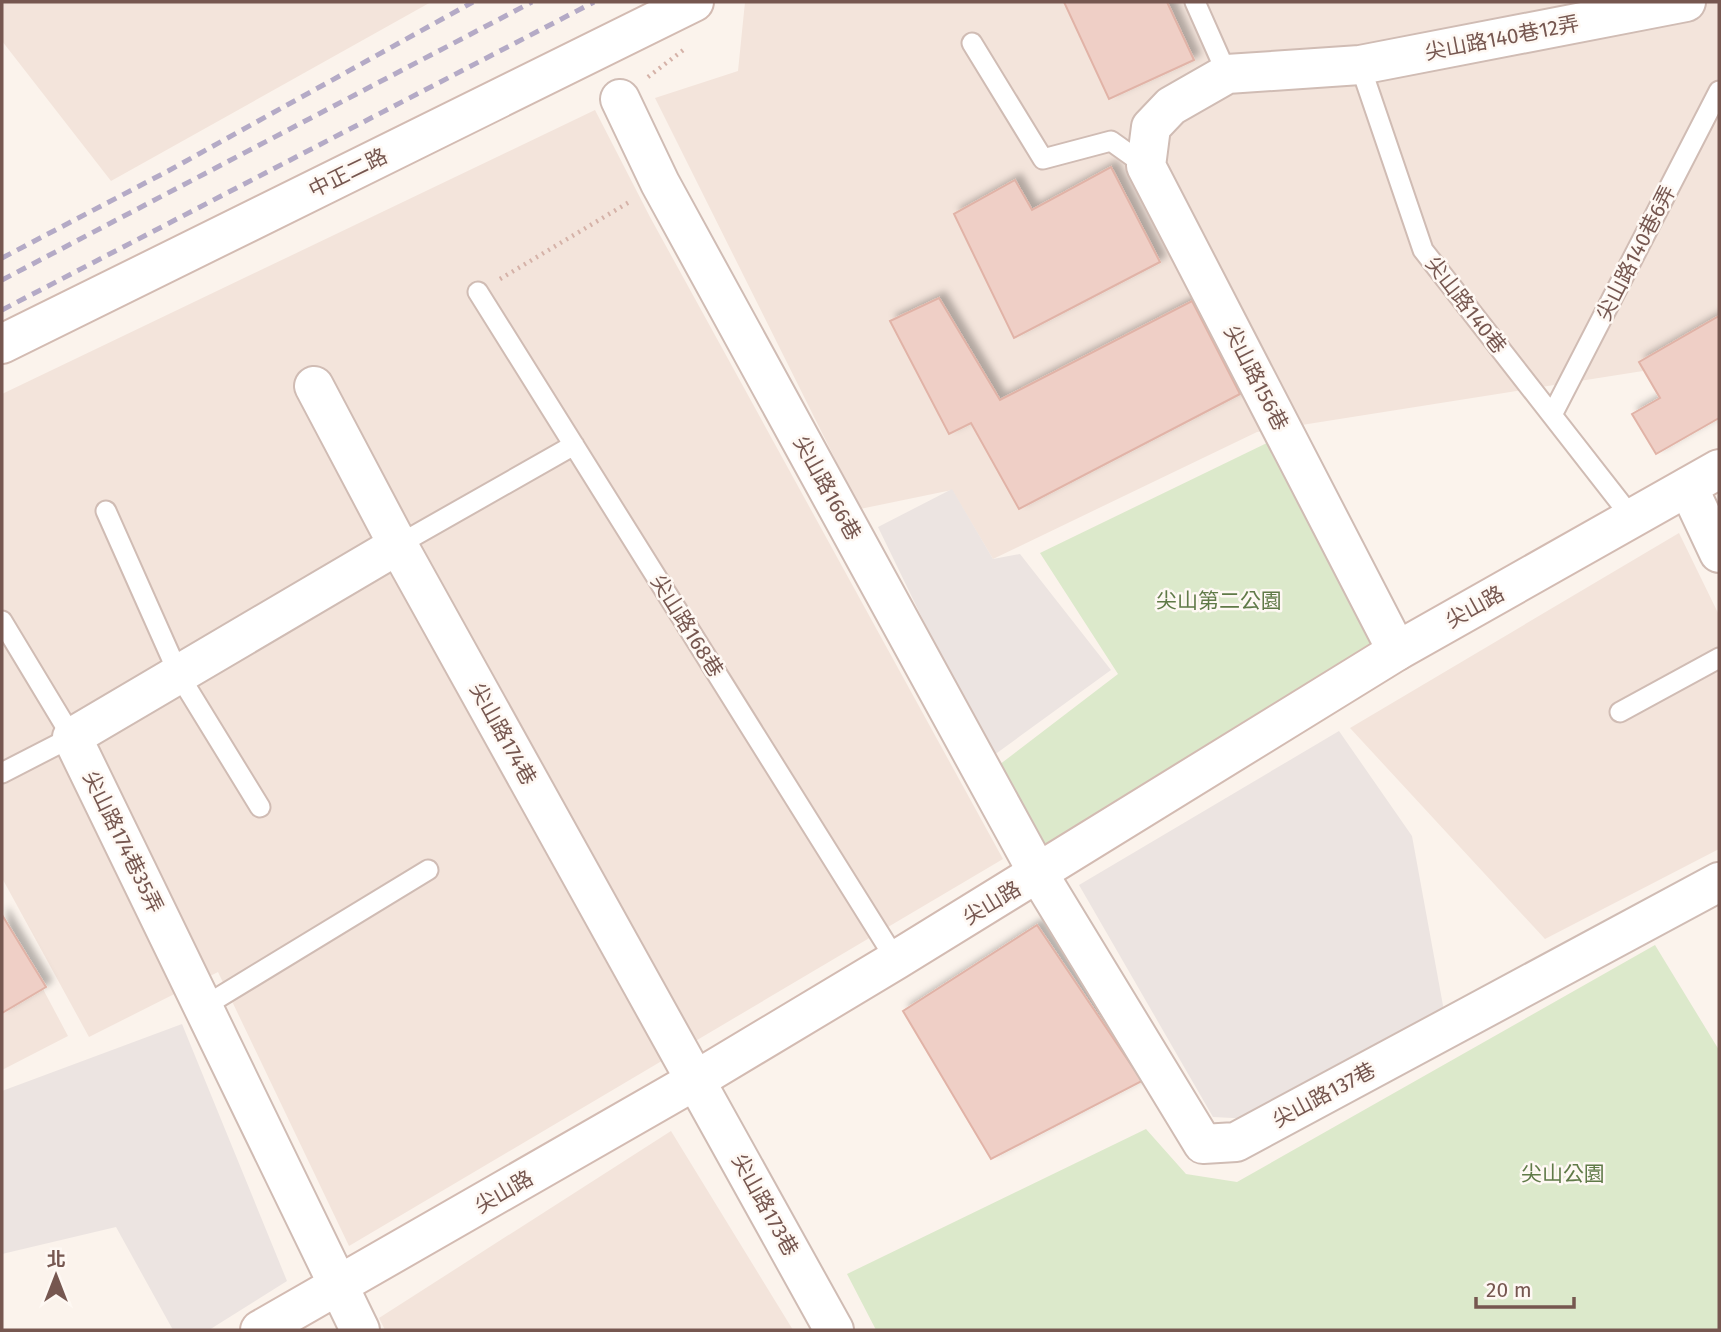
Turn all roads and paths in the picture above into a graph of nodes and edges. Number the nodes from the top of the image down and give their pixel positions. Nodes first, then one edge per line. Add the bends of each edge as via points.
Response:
1 (694, 2) edge
2 (1195, 2) edge
3 (1686, 2) edge
4 (972, 43) dead end
5 (1360, 65) junction
6 (1227, 74) junction
7 (1719, 91) edge
8 (620, 99) dead end
9 (1146, 166) junction
10 (660, 183) junction
11 (478, 292) joint
12 (2, 344) edge
13 (314, 386) dead end
14 (1552, 415) junction
15 (574, 445) junction
16 (1703, 478) edge
17 (106, 511) dead end
18 (1633, 519) junction
19 (398, 545) junction
20 (1719, 553) edge
21 (2, 621) edge
22 (1397, 651) junction
23 (1719, 658) edge
24 (179, 675) junction
25 (1620, 712) dead end
26 (72, 737) junction
27 (2, 773) edge
28 (260, 807) dead end
29 (428, 870) dead end
30 (1039, 875) junction
31 (1719, 882) edge
32 (896, 960) junction
33 (203, 1007) junction
34 (696, 1080) junction
35 (338, 1288) junction
36 (260, 1330) edge
37 (360, 1330) edge
38 (834, 1330) edge

1 - 12 street, 中正二路
2 - 6 lane
3 - 5 street, 尖山路140巷12弄
4 - 9 lane via 1043,159 1111,141
5 - 6 street
5 - 14 lane, 尖山路140巷 via 1423,250
6 - 9 street via 1171,106 1151,127
7 - 14 lane, 尖山路140巷6弄
8 - 10 street, 尖山路166巷
9 - 22 street, 尖山路156巷
10 - 11 path
10 - 30 street, 尖山路166巷
11 - 15 lane, 尖山路168巷
13 - 19 street, 尖山路174巷
14 - 18 lane, 尖山路140巷
15 - 19 lane
15 - 32 lane, 尖山路168巷
16 - 18 street, 尖山路
16 - 20 street
17 - 24 lane
18 - 22 street, 尖山路
19 - 24 street
19 - 34 street, 尖山路174巷
21 - 26 lane
22 - 30 street, 尖山路
23 - 25 lane
24 - 26 street
24 - 28 lane
26 - 27 lane
26 - 33 street, 尖山路174巷35弄
29 - 33 lane
30 - 31 street, 尖山路137巷 via 1203,1144 1236,1142
30 - 32 street, 尖山路
32 - 34 street, 尖山路
33 - 35 street, 尖山路174巷35弄
34 - 35 street, 尖山路
34 - 38 street, 尖山路173巷
35 - 36 street, 尖山路
35 - 37 street, 尖山路174巷35弄

